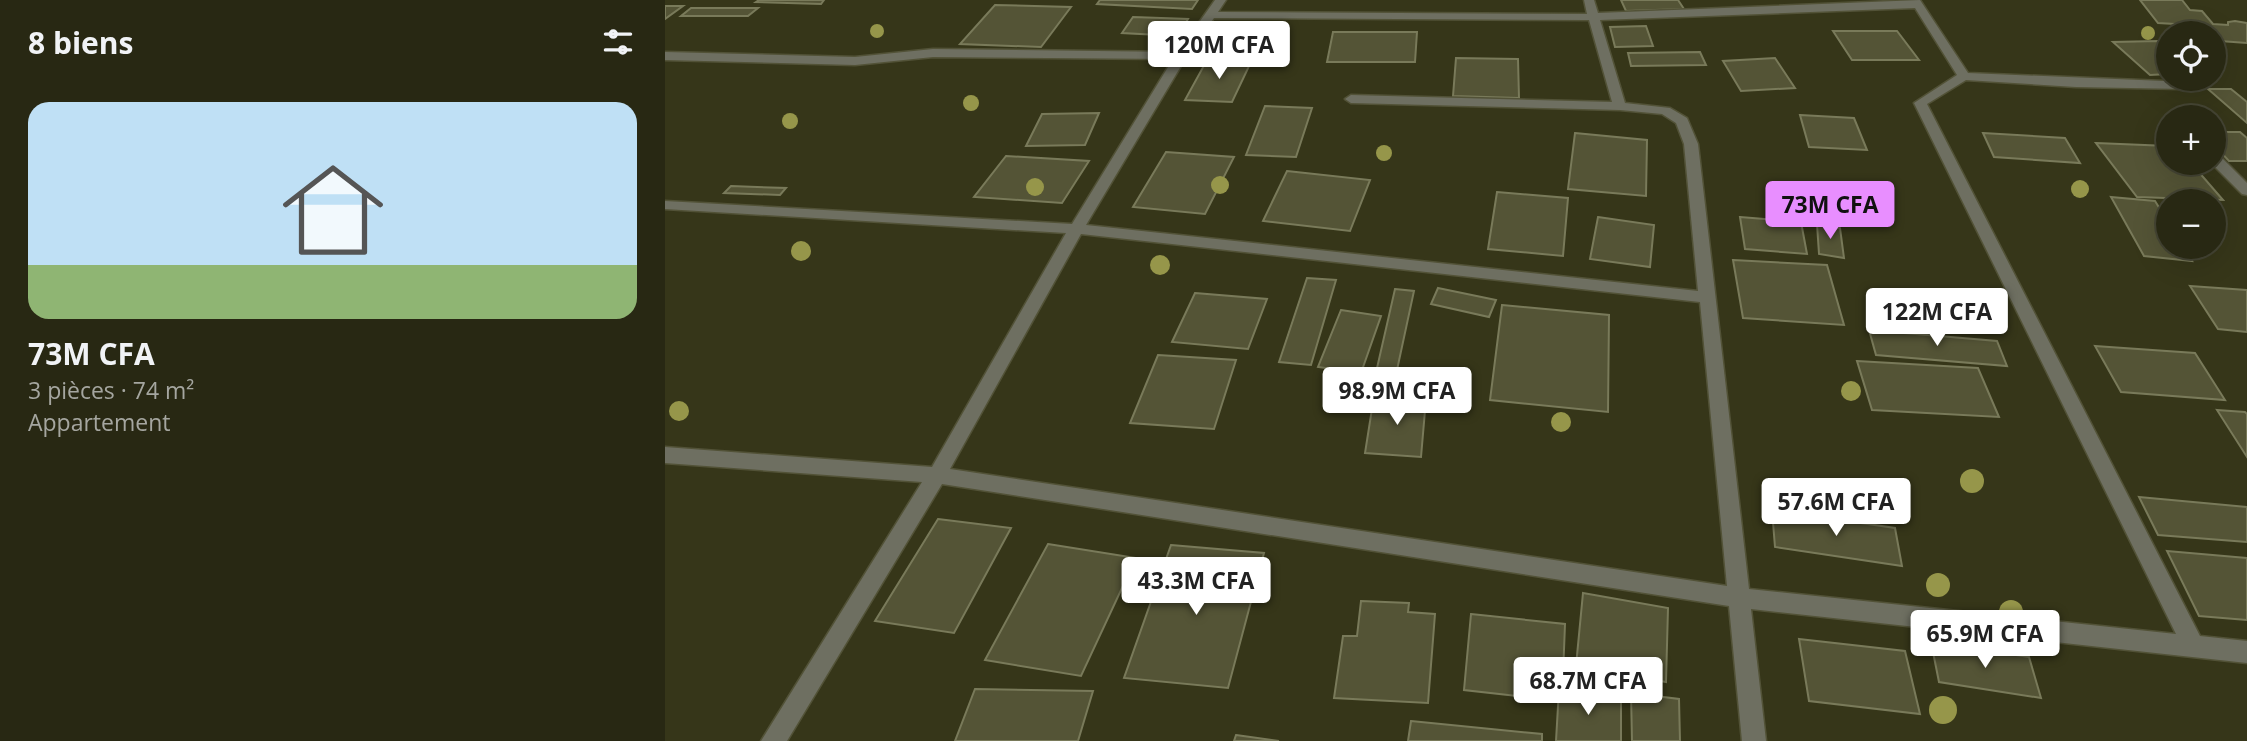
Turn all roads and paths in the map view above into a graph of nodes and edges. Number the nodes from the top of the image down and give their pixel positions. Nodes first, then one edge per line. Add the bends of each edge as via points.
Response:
1 (1589, 0) edge
2 (1917, 3) edge
3 (1216, 7) edge
4 (1592, 17) junction
5 (665, 56) edge
6 (1181, 56) junction
7 (1964, 76) junction
8 (2156, 84) edge
9 (1350, 99) dead end
10 (1620, 106) junction
11 (2226, 170) edge
12 (2247, 191) edge
13 (665, 205) edge
14 (1076, 229) junction
15 (1707, 296) junction
16 (665, 455) edge
17 (937, 475) junction
18 (1739, 598) junction
19 (2194, 647) junction
20 (2247, 652) edge
21 (772, 741) edge
22 (1754, 741) edge

1 - 4 street
2 - 4 street
2 - 7 street
3 - 4 street
3 - 6 street
4 - 10 street
5 - 6 street via 855,61 933,52
6 - 14 street
7 - 8 street
7 - 19 street via 1920,103
9 - 10 street
10 - 15 street via 1665,111 1682,121 1691,144
11 - 12 street
13 - 14 street
14 - 15 street
14 - 17 street
15 - 18 street
16 - 17 street
17 - 18 street
17 - 21 street
18 - 19 street
18 - 22 street
19 - 20 street

